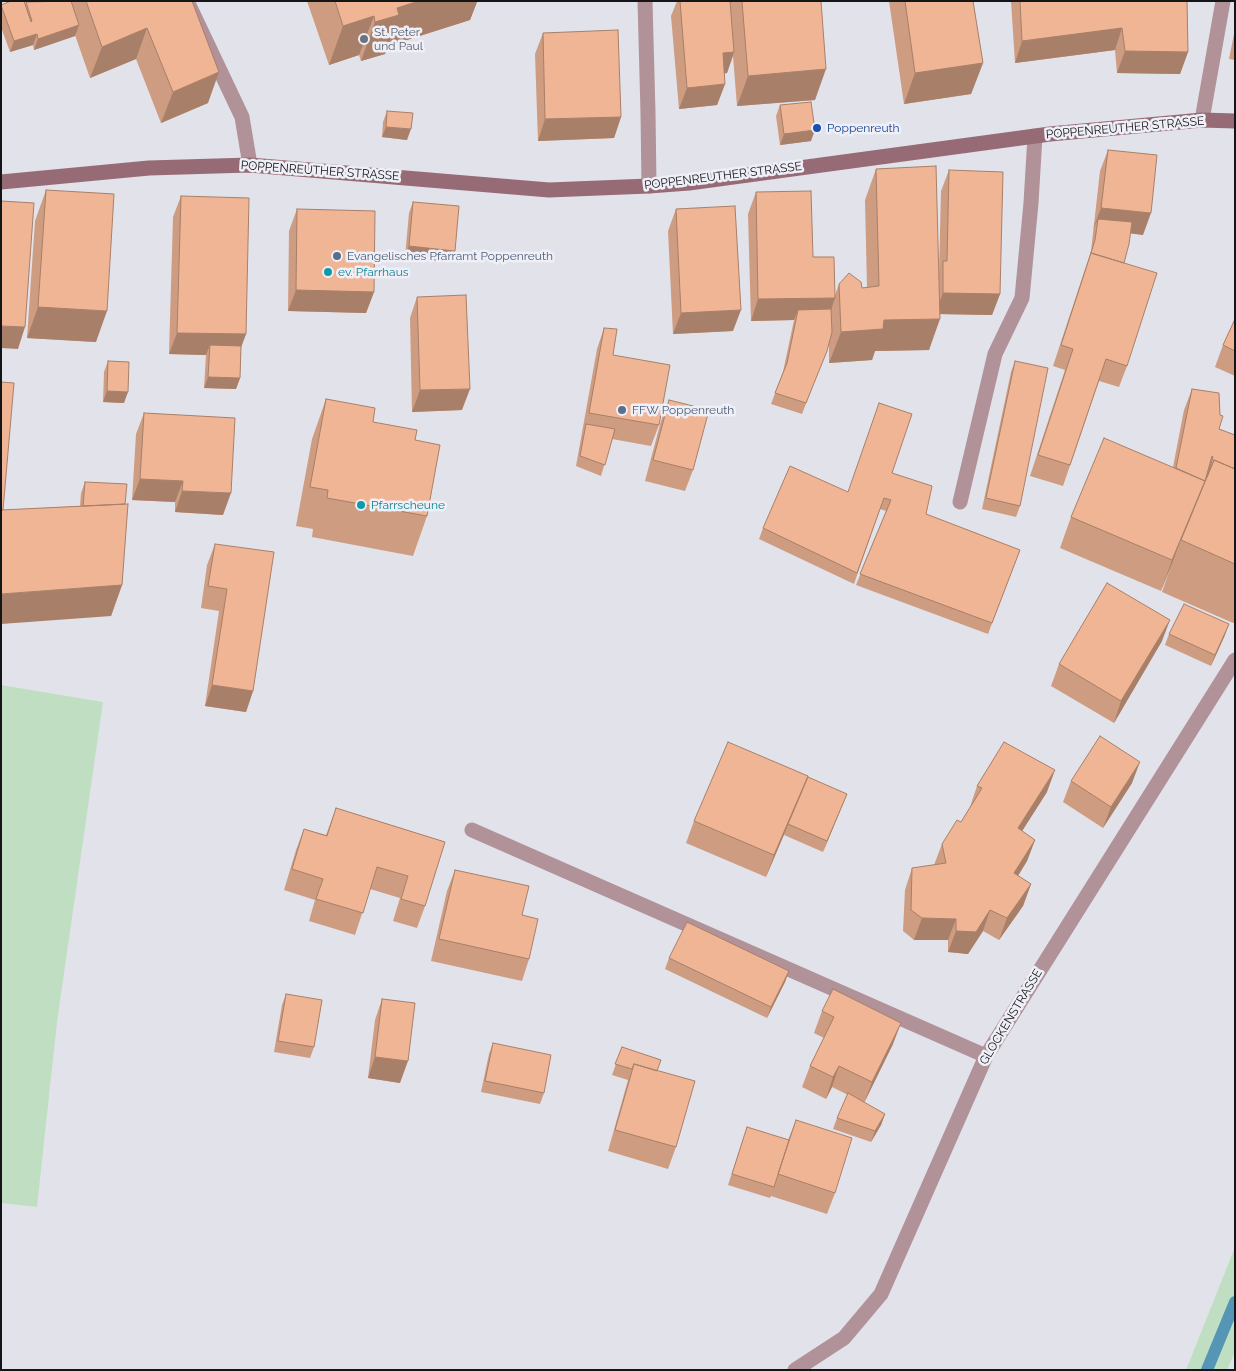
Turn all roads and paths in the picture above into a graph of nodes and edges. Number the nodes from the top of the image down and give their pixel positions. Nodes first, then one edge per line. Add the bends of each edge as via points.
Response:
1 (187, 1) edge
2 (645, 1) edge
3 (1223, 1) edge
4 (1202, 120) junction
5 (1235, 121) edge
6 (1035, 136) junction
7 (250, 165) junction
8 (1, 182) edge
9 (649, 186) junction
10 (960, 502) dead end
11 (1235, 660) edge
12 (472, 830) dead end
13 (986, 1056) junction
14 (796, 1370) edge

1 - 7 street via 242,117
2 - 9 street
3 - 4 street
4 - 5 street, POPPENREUTHER STRASSE
4 - 6 street, POPPENREUTHER STRASSE
6 - 9 street, POPPENREUTHER STRASSE
6 - 10 street via 1022,298 995,354
7 - 8 street, POPPENREUTHER STRASSE via 149,168
7 - 9 street, POPPENREUTHER STRASSE via 549,190
11 - 13 street, GLOCKENSTRASSE
12 - 13 street
13 - 14 street, GLOCKENSTRASSE via 881,1294 844,1338

